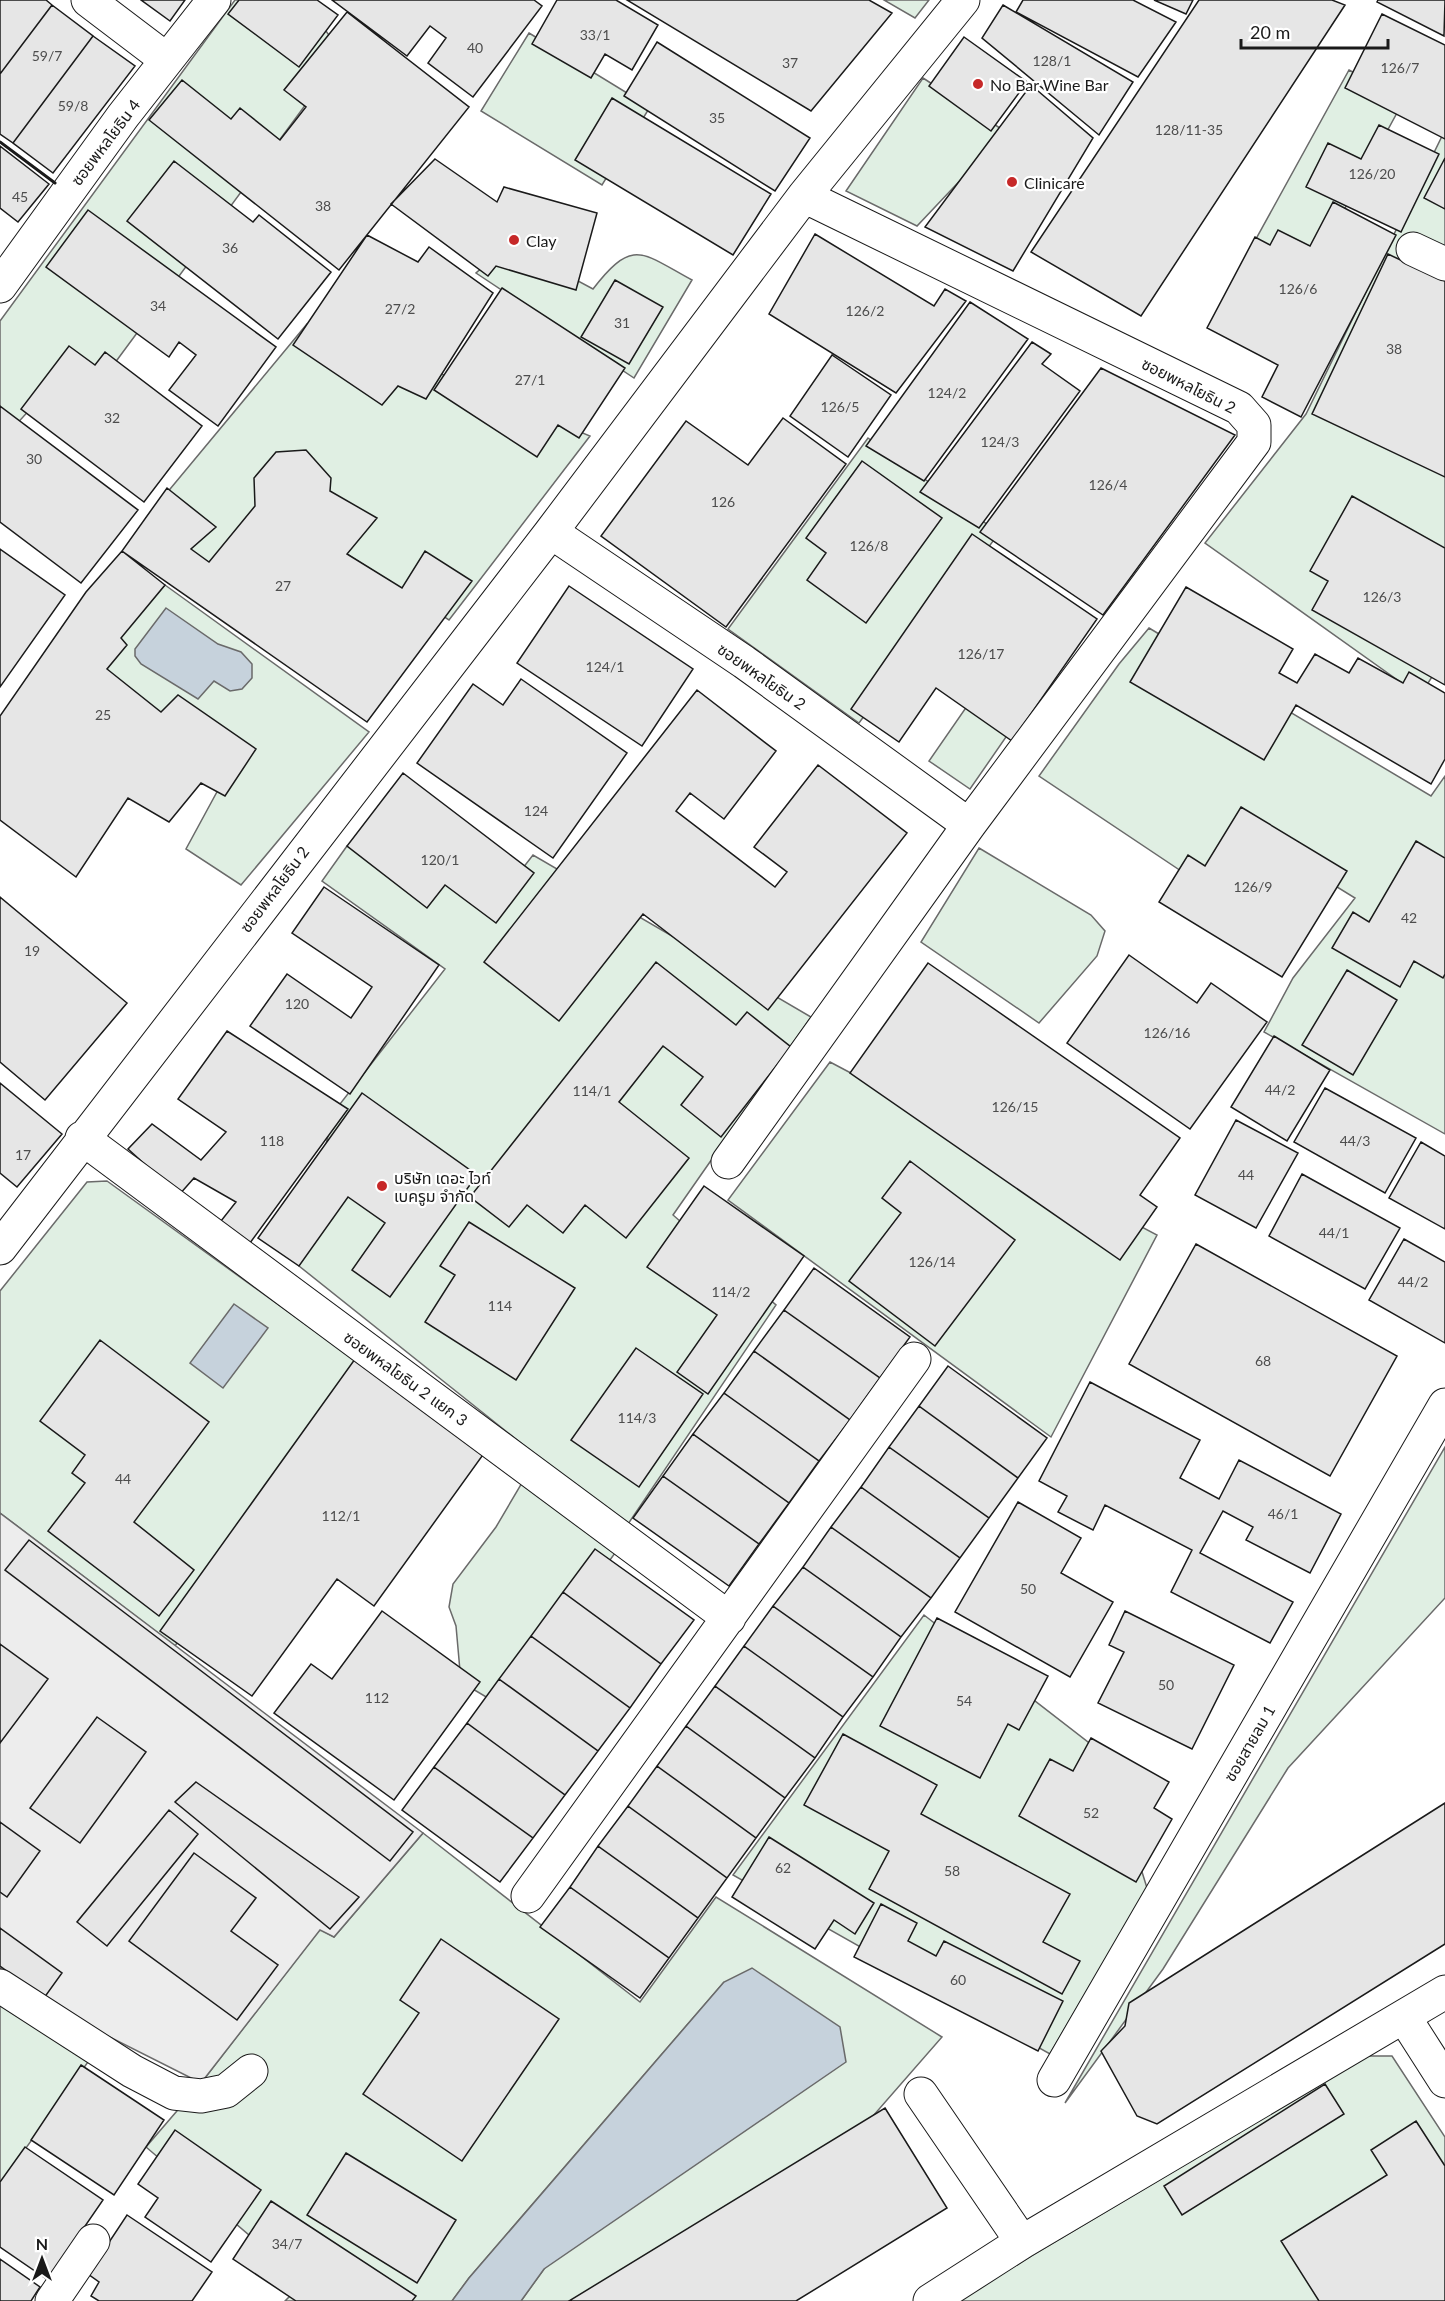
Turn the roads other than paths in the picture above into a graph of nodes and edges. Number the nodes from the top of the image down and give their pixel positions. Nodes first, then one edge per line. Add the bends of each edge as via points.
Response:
1 (88, 0) edge
2 (214, 0) edge
3 (963, 0) edge
4 (167, 60) junction
5 (804, 196) junction
6 (1413, 249) dead end
7 (1445, 264) edge
8 (0, 286) edge
9 (551, 532) junction
10 (969, 825) junction
11 (82, 1138) junction
12 (728, 1162) dead end
13 (0, 1248) edge
14 (914, 1359) dead end
15 (1445, 1405) edge
16 (729, 1618) junction
17 (528, 1896) dead end
18 (0, 1986) edge
19 (1445, 1992) edge
20 (1404, 2017) junction
21 (251, 2071) dead end
22 (1054, 2080) dead end
23 (1445, 2081) edge
24 (921, 2094) dead end
25 (93, 2241) dead end
26 (1022, 2242) junction
27 (52, 2301) edge
28 (930, 2301) edge

1 - 4 street
2 - 4 street, ซอยพหลโยธิน 4
3 - 5 street, ซอยพหลโยธิน 2
4 - 8 street, ซอยพหลโยธิน 4
5 - 9 street, ซอยพหลโยธิน 2
5 - 10 street, ซอยพหลโยธิน 2 via 1239,408 1254,425 1254,442 1243,459
6 - 7 street
9 - 10 street, ซอยพหลโยธิน 2 via 744,662
9 - 11 street, ซอยพหลโยธิน 2
10 - 12 street, ซอยพหลโยธิน 2
11 - 13 street, ซอยพหลโยธิน 2
11 - 16 street, ซอยพหลโยธิน 2 แยก 3
14 - 16 street
15 - 22 street, ซอยสายลม 1
16 - 17 street
18 - 21 street via 132,2071 174,2093 201,2096 226,2091
19 - 20 street
20 - 23 street
20 - 26 street
24 - 26 street
25 - 27 street
26 - 28 street

